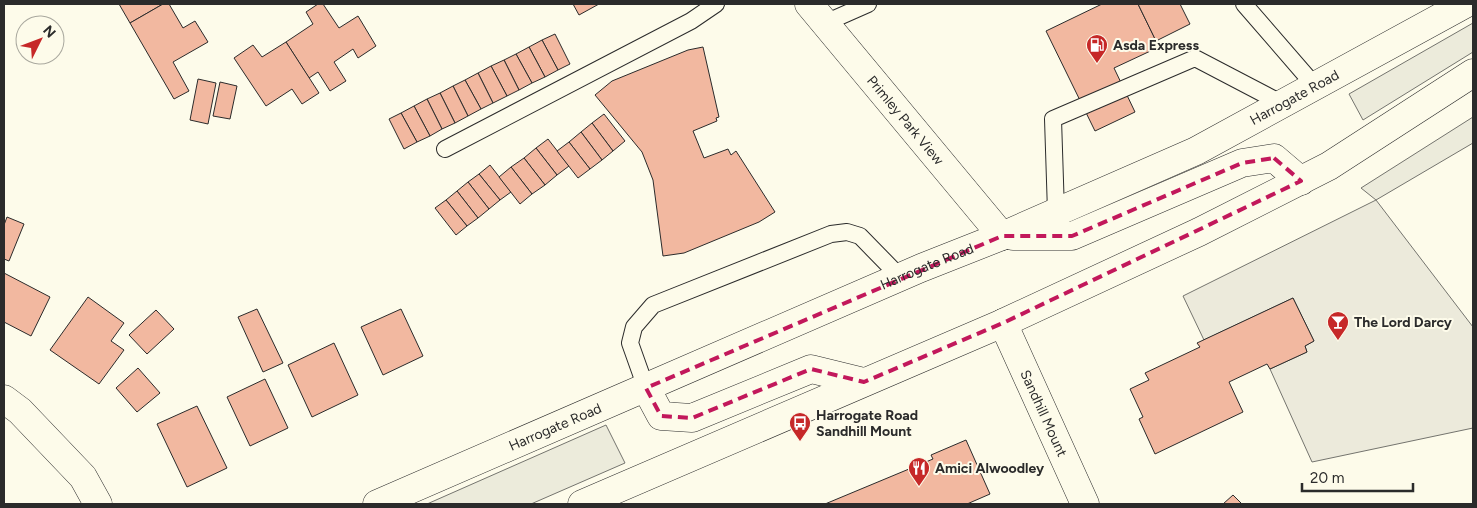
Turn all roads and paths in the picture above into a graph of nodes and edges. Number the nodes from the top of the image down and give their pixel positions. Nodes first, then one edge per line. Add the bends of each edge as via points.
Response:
1 (716, 4) edge
2 (868, 4) edge
3 (1244, 4) edge
4 (1461, 5) edge
5 (817, 13) edge
6 (1473, 73) edge
7 (1315, 86) junction
8 (1283, 104) junction
9 (445, 149) dead end
10 (1301, 181) junction
11 (1056, 212) junction
12 (1002, 236) junction
13 (900, 277) junction
14 (1003, 322) junction
15 (864, 382) junction
16 (646, 388) junction
17 (4, 399) edge
18 (1079, 502) edge
19 (98, 504) edge
20 (377, 504) edge
21 (582, 504) edge

1 - 9 lane via 691,21
2 - 5 lane
3 - 7 lane
4 - 7 main road, Harrogate Road
5 - 12 main road, Primley Park View
6 - 10 main road
7 - 8 main road, Harrogate Road
8 - 11 main road, Harrogate Road via 1196,151
8 - 11 lane via 1195,58 1053,119
10 - 12 main road via 1274,158 1242,163 1072,236
10 - 14 main road
11 - 12 main road, Harrogate Road
12 - 13 main road, Harrogate Road
13 - 16 main road, Harrogate Road
13 - 16 lane via 860,236 847,232 831,234 653,305 634,327 630,343
14 - 15 main road
14 - 18 main road, Sandhill Mount
15 - 16 main road via 811,369 692,418 661,416
15 - 21 main road
16 - 20 main road, Harrogate Road
17 - 19 main road via 20,411 83,477

